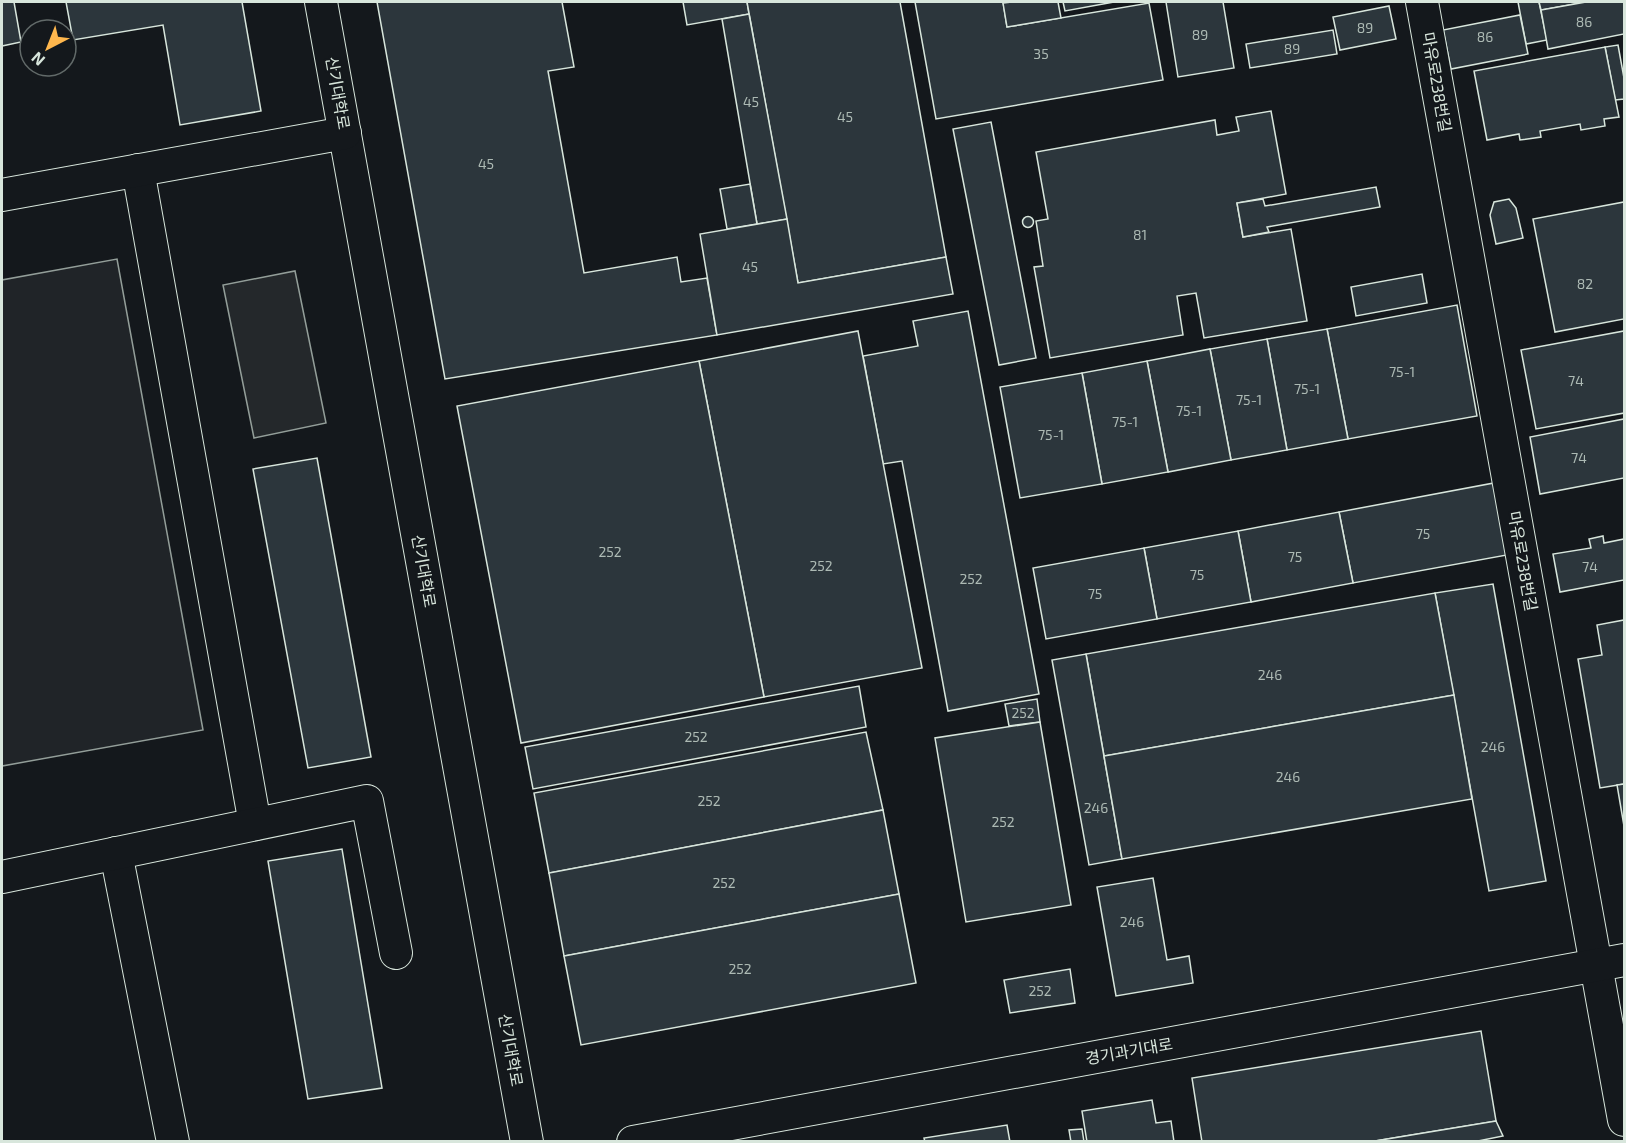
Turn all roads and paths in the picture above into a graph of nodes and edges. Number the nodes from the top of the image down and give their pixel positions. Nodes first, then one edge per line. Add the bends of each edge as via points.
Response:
1 (321, 2) edge
2 (1422, 2) edge
3 (345, 133) junction
4 (138, 170) junction
5 (2, 195) edge
6 (255, 824) junction
7 (116, 853) junction
8 (2, 877) edge
9 (396, 953) dead end
10 (1610, 963) edge
11 (1624, 1120) edge
12 (172, 1142) edge
13 (527, 1142) edge
14 (633, 1142) edge

1 - 3 street, 산기대학로
2 - 10 street, 마유로238번길
3 - 4 street
3 - 13 street, 산기대학로
4 - 5 street
4 - 6 street
6 - 7 street
6 - 9 street via 367,801
7 - 8 street
7 - 12 street
10 - 11 street, 마유로238번길
10 - 14 street, 경기과기대로

